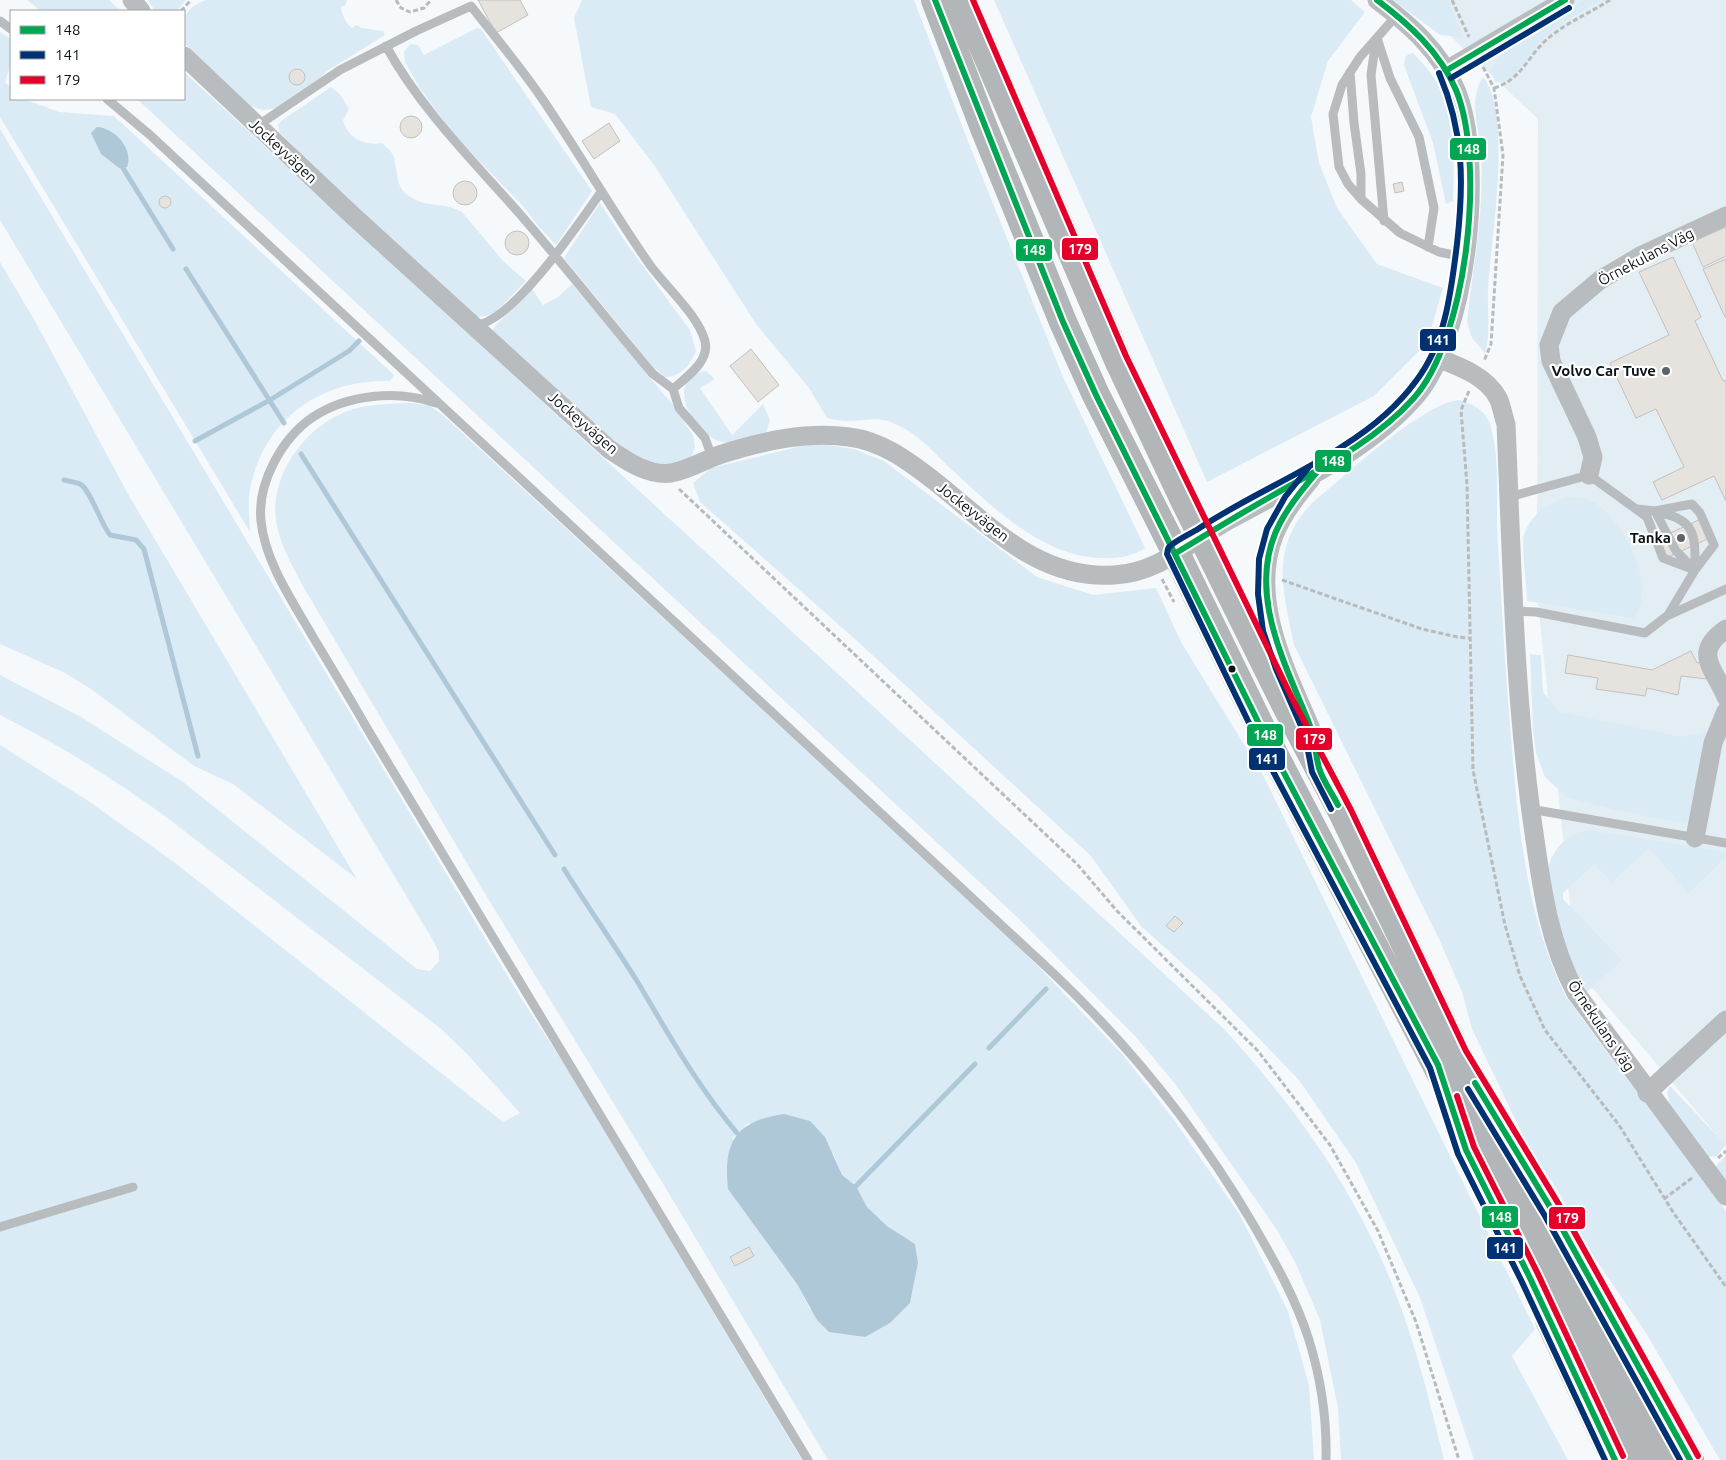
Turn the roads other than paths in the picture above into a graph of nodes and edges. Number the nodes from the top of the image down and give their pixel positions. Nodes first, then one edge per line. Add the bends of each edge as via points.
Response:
1 (132, 0) edge
2 (935, 0) edge
3 (963, 0) edge
4 (1376, 0) edge
5 (1565, 0) edge
6 (140, 10) edge
7 (1396, 16) junction
8 (1377, 38) junction
9 (386, 46) junction
10 (185, 57) edge
11 (1446, 70) junction
12 (1350, 72) junction
13 (118, 102) edge
14 (256, 126) junction
15 (601, 192) junction
16 (1361, 199) junction
17 (1726, 216) edge
18 (1384, 221) junction
19 (1428, 247) junction
20 (555, 256) junction
21 (1464, 257) junction
22 (474, 325) junction
23 (1440, 359) junction
24 (673, 389) junction
25 (439, 403) junction
26 (712, 457) junction
27 (1318, 471) junction
28 (1589, 475) junction
29 (1509, 497) junction
30 (1637, 509) junction
31 (1656, 511) junction
32 (1203, 537) junction
33 (1166, 559) junction
34 (1695, 570) junction
35 (1726, 589) edge
36 (1513, 611) junction
37 (1668, 615) junction
38 (1726, 629) edge
39 (1726, 697) edge
40 (1726, 711) edge
41 (1320, 769) junction
42 (1530, 809) junction
43 (1695, 838) junction
44 (1726, 843) edge
45 (1726, 1020) edge
46 (1448, 1060) junction
47 (1647, 1093) junction
48 (133, 1188) dead end
49 (1726, 1196) edge
50 (0, 1227) edge
51 (808, 1460) edge
52 (1326, 1460) edge
53 (1615, 1460) edge
54 (1642, 1460) edge
55 (1667, 1460) edge
56 (1690, 1460) edge

1 - 6 street
2 - 33 highway via 1063,322
3 - 32 highway via 1118,360
4 - 7 street
5 - 11 street
7 - 8 lane
7 - 11 street via 1429,46
8 - 12 lane
8 - 18 lane via 1371,75
8 - 19 lane via 1390,78 1419,137 1434,208
9 - 14 lane via 340,70
9 - 15 lane via 471,6 542,99
9 - 20 lane via 408,82 446,131
10 - 14 street, Jockeyvägen
11 - 21 street via 1457,92 1470,148
12 - 16 lane
12 - 16 lane via 1342,85 1333,114 1339,167
13 - 25 lane
14 - 22 street, Jockeyvägen
15 - 20 lane
15 - 24 lane via 651,266 698,325 705,342 702,360
16 - 18 lane
17 - 28 street, Örnekulans Väg via 1642,255 1607,276 1562,312 1549,345 1551,361 1587,437 1593,457
18 - 19 lane
19 - 21 lane
20 - 22 lane via 497,318
20 - 24 lane via 653,374
21 - 23 street via 1457,303
22 - 26 street, Jockeyvägen via 609,449 630,463 650,471 671,473
23 - 27 street via 1416,396 1393,420
23 - 29 street, Örnekulans Väg via 1476,376 1499,399 1506,424
24 - 26 lane via 679,408 705,438
25 - 51 lane via 416,396 370,397 330,407 298,430 276,457 262,500 260,519 269,554 302,619
25 - 52 lane via 1080,998 1140,1065 1181,1115 1233,1190 1283,1276 1309,1341 1319,1380 1326,1426
26 - 33 street, Jockeyvägen via 792,437 854,437 908,460 1041,562 1065,571 1094,576 1120,575
27 - 32 street, Jockeyvägen
27 - 41 street via 1292,502 1275,533 1267,579 1272,629 1284,666 1313,732
28 - 29 lane
28 - 30 lane
29 - 36 street, Örnekulans Väg
30 - 31 lane
30 - 34 lane via 1647,517 1663,558
31 - 34 lane via 1676,551
31 - 34 lane via 1679,516 1688,526 1695,543
31 - 34 lane via 1692,504 1700,513 1714,545
32 - 33 street, Jockeyvägen
32 - 41 highway
33 - 46 highway via 1196,596 1278,762
34 - 37 lane
35 - 37 lane
36 - 37 lane via 1536,612 1645,633
36 - 42 street, Örnekulans Väg via 1524,770
38 - 39 street via 1711,642 1707,653 1711,671
40 - 43 street via 1713,743
41 - 46 highway
42 - 43 lane
42 - 47 street, Örnekulans Väg via 1546,914 1562,968
43 - 44 lane
45 - 47 street
46 - 53 highway via 1466,1150
46 - 54 highway
46 - 55 highway
46 - 56 highway via 1552,1212
47 - 49 street, Örnekulans Väg
48 - 50 lane

